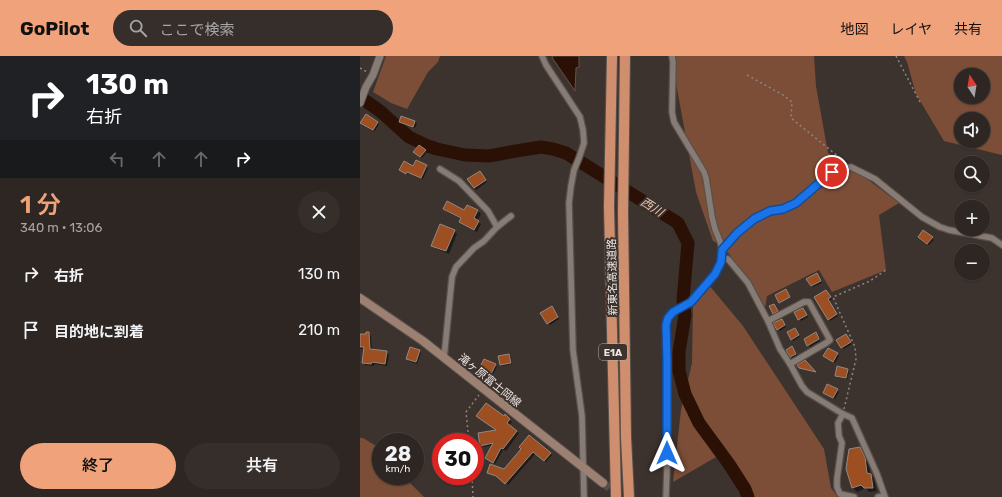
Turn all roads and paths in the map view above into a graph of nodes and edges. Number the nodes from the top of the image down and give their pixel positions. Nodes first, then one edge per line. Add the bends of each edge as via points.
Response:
1 (380, 56) edge
2 (542, 56) edge
3 (612, 56) edge
4 (625, 56) edge
5 (672, 56) edge
6 (897, 56) edge
7 (747, 75) dead end
8 (920, 102) dead end
9 (360, 103) edge
10 (851, 168) junction
11 (440, 169) dead end
12 (511, 216) dead end
13 (498, 227) junction
14 (1002, 245) edge
15 (722, 250) junction
16 (722, 257) junction
17 (886, 270) dead end
18 (360, 298) edge
19 (768, 321) junction
20 (444, 358) junction
21 (790, 364) junction
22 (483, 389) junction
23 (843, 414) junction
24 (468, 433) edge
25 (583, 468) junction
26 (603, 483) tunnel mouth
27 (472, 485) edge
28 (473, 497) edge
29 (584, 497) edge
30 (616, 497) edge
31 (629, 497) edge
32 (666, 497) edge
33 (854, 497) edge
34 (878, 497) edge
35 (884, 497) edge

1 - 9 street
2 - 25 street via 580,117 583,130 584,143 574,170 569,203 573,350 582,416
3 - 30 highway, 新東名高速道路 / E1A via 609,207
4 - 31 highway, 新東名高速道路 / E1A via 623,212
5 - 15 street via 673,117 676,127 704,172 713,223
6 - 8 path
7 - 10 path via 792,102 791,118
10 - 14 street via 875,179 922,217 940,227 992,238
10 - 15 street via 832,172 796,203 754,219
11 - 13 street via 459,181 488,211
12 - 13 street
13 - 20 street via 474,248 456,268 452,277
15 - 16 street
16 - 19 street via 728,259 748,283
16 - 32 street via 715,274 691,302 670,314 666,321
17 - 23 path via 870,281 833,297 855,346 856,359
18 - 20 main road, 滝ヶ原富士岡線
19 - 21 street via 780,349
19 - 21 street via 804,302 809,302 830,340
20 - 22 main road, 滝ヶ原富士岡線
21 - 23 street via 808,392
22 - 24 path via 466,412
22 - 25 main road, 滝ヶ原富士岡線
23 - 33 street via 838,423 842,443 837,487 840,494
23 - 35 street via 852,418 877,474
25 - 26 main road, 滝ヶ原富士岡線
25 - 29 street
27 - 28 path
34 - 35 street

